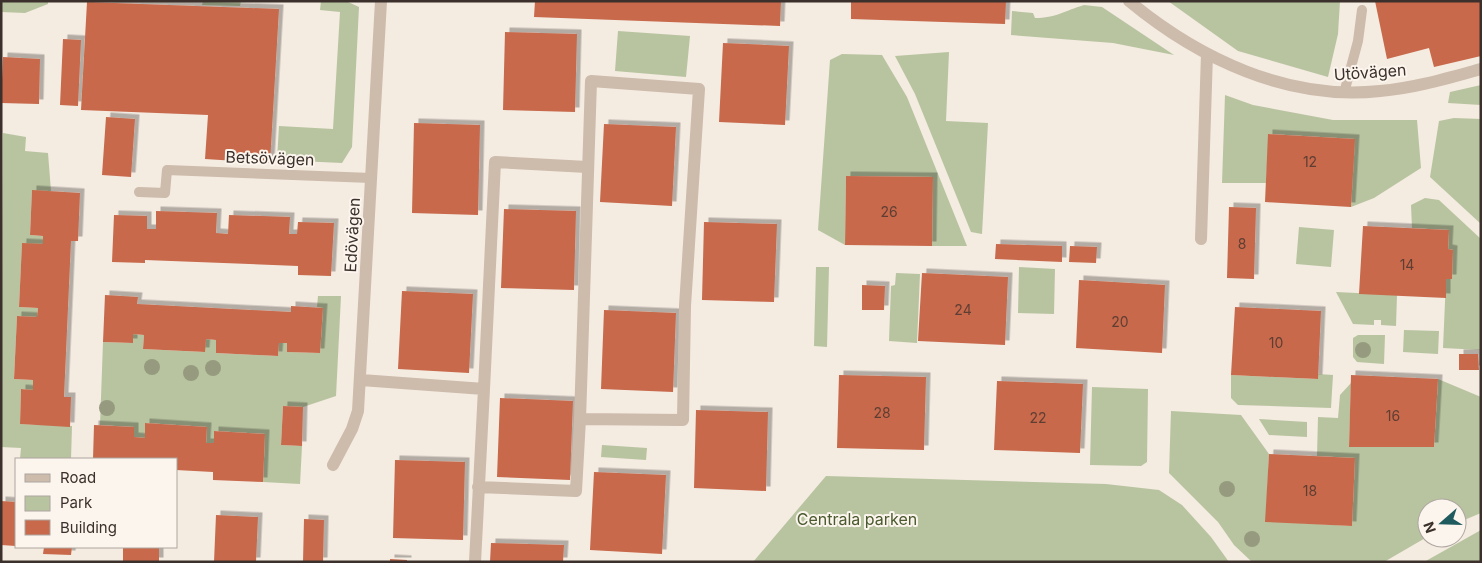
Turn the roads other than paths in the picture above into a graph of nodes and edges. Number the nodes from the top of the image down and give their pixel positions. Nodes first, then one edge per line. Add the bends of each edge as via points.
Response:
1 (381, 1) edge
2 (1129, 1) edge
3 (1362, 10) dead end
4 (1207, 54) junction
5 (1481, 69) edge
6 (1344, 93) junction
7 (587, 167) junction
8 (371, 178) junction
9 (139, 192) dead end
10 (1201, 239) dead end
11 (361, 380) junction
12 (484, 389) junction
13 (580, 419) junction
14 (333, 466) dead end
15 (478, 487) junction
16 (475, 562) edge

1 - 8 street, Edövägen
2 - 4 street, Utövägen
3 - 6 lane via 1358,41
4 - 6 street, Utövägen via 1273,81
4 - 10 street
5 - 6 street, Utövägen via 1428,83
7 - 12 street via 495,162
7 - 13 street
7 - 13 street via 591,81 699,89 685,306 682,420
8 - 9 lane, Betsövägen via 167,170 166,193
8 - 11 street, Edövägen
11 - 12 street
11 - 14 street, Edövägen via 358,411
12 - 15 street
13 - 15 street via 576,491
15 - 16 street

